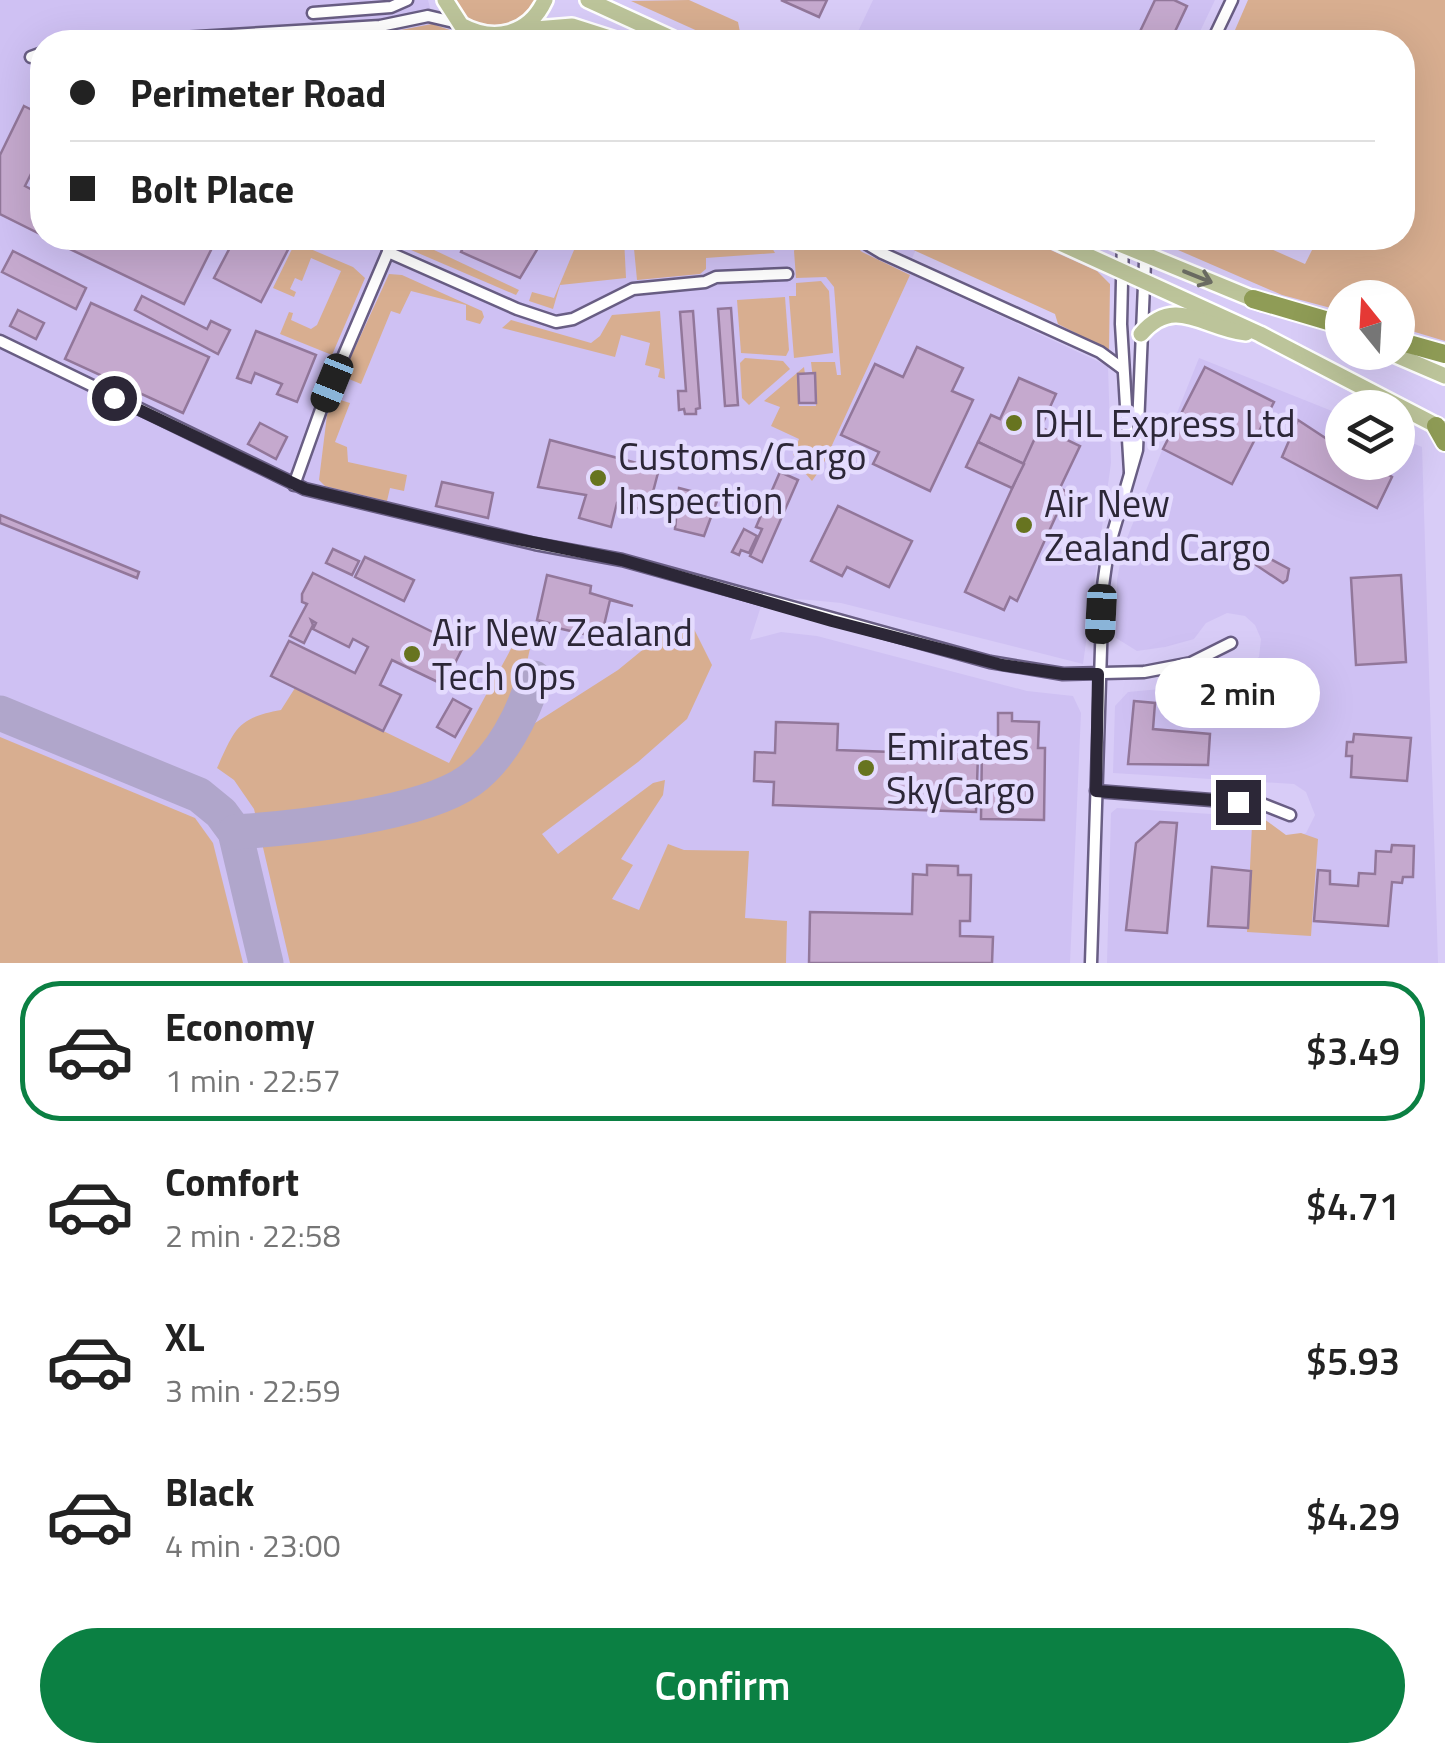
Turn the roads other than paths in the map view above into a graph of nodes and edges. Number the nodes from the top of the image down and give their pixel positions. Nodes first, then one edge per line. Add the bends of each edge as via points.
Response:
1 (408, 0) edge
2 (445, 0) edge
3 (545, 0) edge
4 (588, 0) edge
5 (1232, 0) edge
6 (313, 13) dead end
7 (460, 24) junction
8 (314, 30) edge
9 (462, 30) edge
10 (473, 30) edge
11 (515, 30) edge
12 (545, 30) edge
13 (584, 30) edge
14 (654, 30) edge
15 (1218, 30) edge
16 (877, 250) edge
17 (1075, 250) edge
18 (1122, 250) edge
19 (1136, 250) edge
20 (1144, 250) edge
21 (388, 252) joint
22 (1143, 255) junction
23 (1121, 271) junction
24 (787, 274) dead end
25 (1142, 280) junction
26 (1253, 300) junction
27 (1325, 320) edge
28 (1325, 328) edge
29 (1141, 334) junction
30 (1260, 334) junction
31 (0, 342) edge
32 (1415, 346) edge
33 (1445, 354) edge
34 (1415, 363) edge
35 (1123, 369) junction
36 (1445, 376) edge
37 (1442, 433) edge
38 (1130, 473) junction
39 (294, 486) junction
40 (1231, 643) dead end
41 (1098, 674) junction
42 (1096, 791) junction
43 (1290, 815) dead end
44 (1092, 963) edge

1 - 6 street
2 - 7 main road
3 - 11 main road
4 - 14 main road
5 - 15 street
7 - 8 street via 428,16
7 - 9 street
7 - 10 main road
12 - 13 main road
16 - 35 street
17 - 23 main road
18 - 23 street
19 - 22 main road
20 - 22 street
21 - 24 street via 556,322 633,289
21 - 39 street
22 - 25 street
22 -> 26 main road
23 - 25 main road
23 - 35 street
25 - 29 street
25 - 30 main road
26 - 27 highway
26 - 28 main road
29 - 30 main road via 1152,320 1178,314 1226,331
29 - 38 street via 1138,450
30 - 37 main road
31 - 39 street
32 - 33 highway
34 - 36 main road
35 - 38 street
38 - 41 street via 1104,571
39 - 41 street via 622,560 990,662
40 - 41 street via 1169,669
41 - 42 street
42 - 43 street via 1262,804
42 - 44 street

